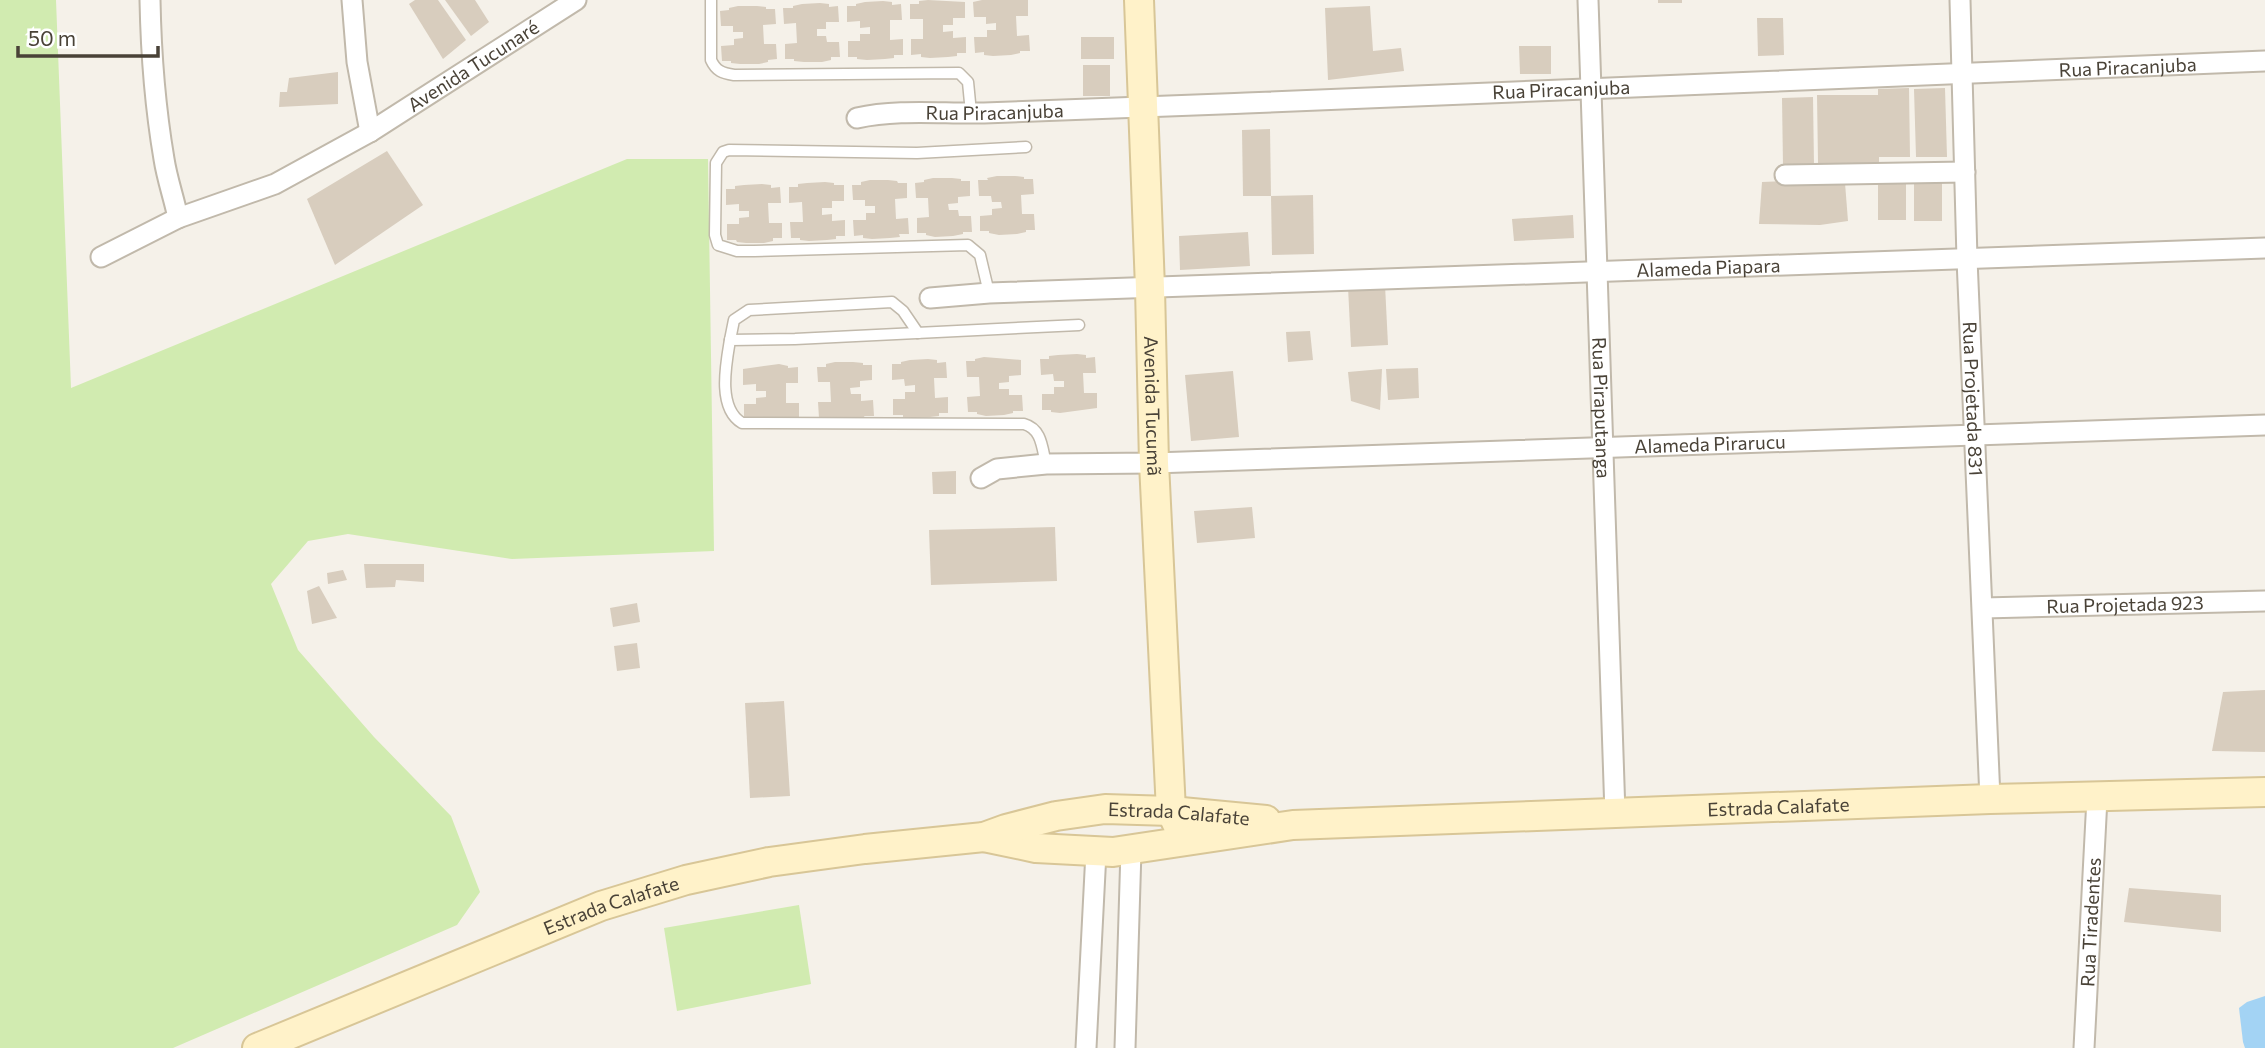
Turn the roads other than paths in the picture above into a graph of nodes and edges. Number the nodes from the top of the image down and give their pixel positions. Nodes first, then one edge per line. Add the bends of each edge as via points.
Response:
1 (150, 0) edge
2 (352, 0) edge
3 (576, 0) edge
4 (711, 0) edge
5 (1139, 0) edge
6 (1588, 0) edge
7 (1960, 0) edge
8 (2265, 61) edge
9 (1962, 75) junction
10 (1591, 87) junction
11 (1142, 107) junction
12 (971, 113) junction
13 (857, 118) dead end
14 (370, 132) junction
15 (1026, 147) dead end
16 (1965, 172) junction
17 (1785, 175) dead end
18 (178, 218) junction
19 (2265, 248) edge
20 (101, 257) dead end
21 (1967, 260) junction
22 (1596, 273) junction
23 (1150, 288) junction
24 (989, 293) junction
25 (930, 298) dead end
26 (1079, 325) dead end
27 (918, 333) junction
28 (730, 340) junction
29 (2265, 425) edge
30 (1976, 435) junction
31 (1603, 448) junction
32 (1154, 463) junction
33 (1046, 464) junction
34 (981, 478) dead end
35 (2265, 600) edge
36 (1983, 608) junction
37 (2265, 792) edge
38 (2097, 798) junction
39 (1990, 799) junction
40 (1171, 811) junction
41 (1078, 813) junction
42 (1615, 814) junction
43 (1293, 825) junction
44 (984, 837) junction
45 (1172, 843) junction
46 (1131, 850) junction
47 (1084, 851) junction
48 (257, 1048) edge
49 (1086, 1048) edge
50 (1125, 1048) edge
51 (2084, 1048) edge

1 - 18 street via 164,161
2 - 14 street
3 - 14 street, Avenida Tucunaré
4 - 12 lane via 711,60 721,72 959,73 968,82
5 - 11 street, Avenida Tucumã
6 - 10 street, Rua Piraputanga
7 - 9 street, Rua Projetada 831
8 - 9 street, Rua Piracanjuba
9 - 10 street, Rua Piracanjuba
9 - 16 street, Rua Projetada 831
10 - 11 street, Rua Piracanjuba
10 - 22 street, Rua Piraputanga
11 - 12 street, Rua Piracanjuba
11 - 23 street, Avenida Tucumã
12 - 13 street, Rua Piracanjuba
14 - 18 street, Avenida Tucunaré via 275,184
15 - 24 lane via 917,153 729,150 716,163 715,234 718,245 726,249 968,245 979,255
16 - 17 street
16 - 21 street, Rua Projetada 831
18 - 20 street, Avenida Tucunaré
19 - 21 street, Alameda Piapara
21 - 22 street, Alameda Piapara
21 - 30 street, Rua Projetada 831
22 - 23 street, Alameda Piapara
22 - 31 street, Rua Piraputanga
23 - 24 street, Alameda Piapara
23 - 32 street, Avenida Tucumã
24 - 25 street, Alameda Piapara
26 - 27 lane
27 - 28 lane
27 - 28 lane via 892,302 749,310 734,320
28 - 33 lane via 726,393 734,418 742,423 1024,424 1037,431
29 - 30 street, Alameda Pirarucu
30 - 31 street, Alameda Pirarucu
30 - 36 street, Rua Projetada 831
31 - 32 street, Alameda Pirarucu
31 - 42 street, Rua Piraputanga
32 - 33 street
32 - 40 street, Avenida Tucumã
33 - 34 street via 997,469
35 - 36 street, Rua Projetada 923
36 - 39 street, Rua Projetada 831
37 - 38 street, Estrada Calafate
38 - 39 street, Estrada Calafate
38 - 51 street, Rua Tiradentes
39 - 42 street, Estrada Calafate
40 - 41 street, Estrada Calafate
40 - 43 street, Estrada Calafate
40 - 45 street, Avenida Tucumã via 1180,831
41 - 44 street, Estrada Calafate
41 - 47 street via 1064,836 1065,842
42 - 43 street, Estrada Calafate
43 - 45 street, Estrada Calafate
44 - 47 street, Estrada Calafate via 1036,848
44 - 48 street, Estrada Calafate via 769,862 686,880 601,906
45 - 46 street, Estrada Calafate
46 - 47 street, Estrada Calafate
46 - 50 street
47 - 49 street

